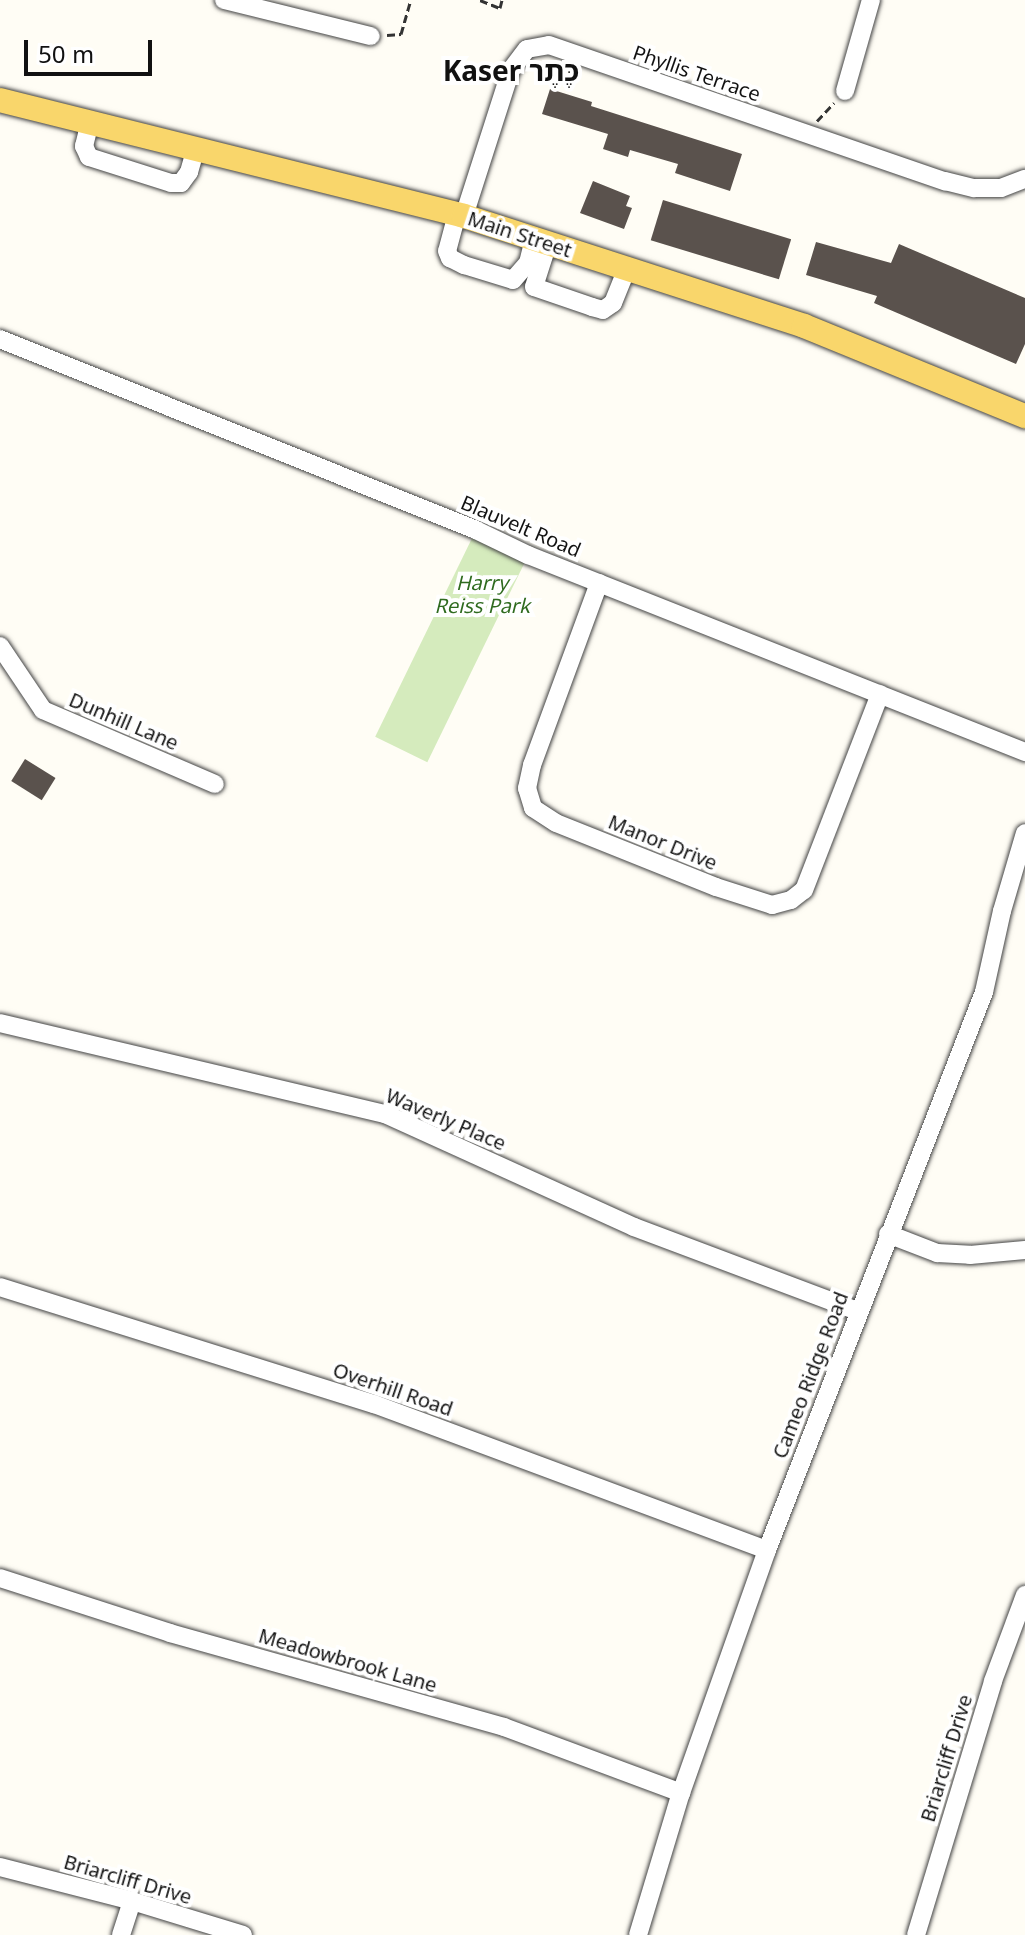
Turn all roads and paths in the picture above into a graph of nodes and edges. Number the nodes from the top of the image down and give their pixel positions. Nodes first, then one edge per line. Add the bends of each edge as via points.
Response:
1 (224, 0) edge
2 (411, 0) edge
3 (480, 0) edge
4 (502, 0) edge
5 (871, 0) edge
6 (296, 8) edge
7 (371, 36) joint
8 (845, 91) joint
9 (0, 100) edge
10 (90, 122) junction
11 (805, 134) junction
12 (196, 148) junction
13 (1025, 179) edge
14 (461, 215) junction
15 (541, 241) junction
16 (627, 269) junction
17 (0, 339) edge
18 (1025, 416) edge
19 (599, 583) junction
20 (0, 646) edge
21 (880, 694) junction
22 (1025, 752) edge
23 (215, 784) dead end
24 (1025, 833) edge
25 (0, 1023) edge
26 (888, 1234) junction
27 (1025, 1250) edge
28 (0, 1287) edge
29 (858, 1311) junction
30 (767, 1550) junction
31 (0, 1578) edge
32 (1025, 1595) edge
33 (681, 1793) junction
34 (0, 1867) edge
35 (132, 1901) junction
36 (121, 1935) edge
37 (243, 1935) edge
38 (638, 1935) edge
39 (916, 1935) edge

1 - 6 street
2 - 7 path via 401,34
3 - 4 path via 500,8
5 - 8 street
6 - 7 street
8 - 11 path
9 - 10 main road, Main Street
10 - 12 main road, Main Street
10 - 12 street via 84,146 89,157 171,183 181,183 189,172
11 - 13 street, Phyllis Terrace via 974,188 1001,188
11 - 14 street, Phyllis Terrace via 538,45 527,49 511,70
12 - 14 main road, Main Street
14 - 15 main road, Main Street
14 - 15 street via 447,251 464,265 513,280
15 - 16 main road, Main Street
15 - 16 street via 534,287 592,307 603,310 613,303
16 - 18 main road, Main Street via 804,326
17 - 19 street, Blauvelt Road
19 - 21 street, Blauvelt Road
19 - 21 street, Manor Drive via 532,765 527,788 533,808 556,823 716,887 772,905 804,890
20 - 23 street, Dunhill Lane via 43,710
21 - 22 street, Blauvelt Road
24 - 26 street, Cameo Ridge Road via 984,992
25 - 29 street, Waverly Place via 385,1114 634,1227
26 - 27 street via 937,1253
26 - 29 street, Cameo Ridge Road
28 - 30 street, Overhill Road via 374,1404
29 - 30 street, Cameo Ridge Road
30 - 33 street, Cameo Ridge Road
31 - 33 street, Meadowbrook Lane via 170,1633 504,1727
32 - 39 street, Briarcliff Drive via 993,1681
33 - 38 street, Cameo Ridge Road
34 - 35 street, Briarcliff Drive
35 - 36 street
35 - 37 street, Briarcliff Drive

